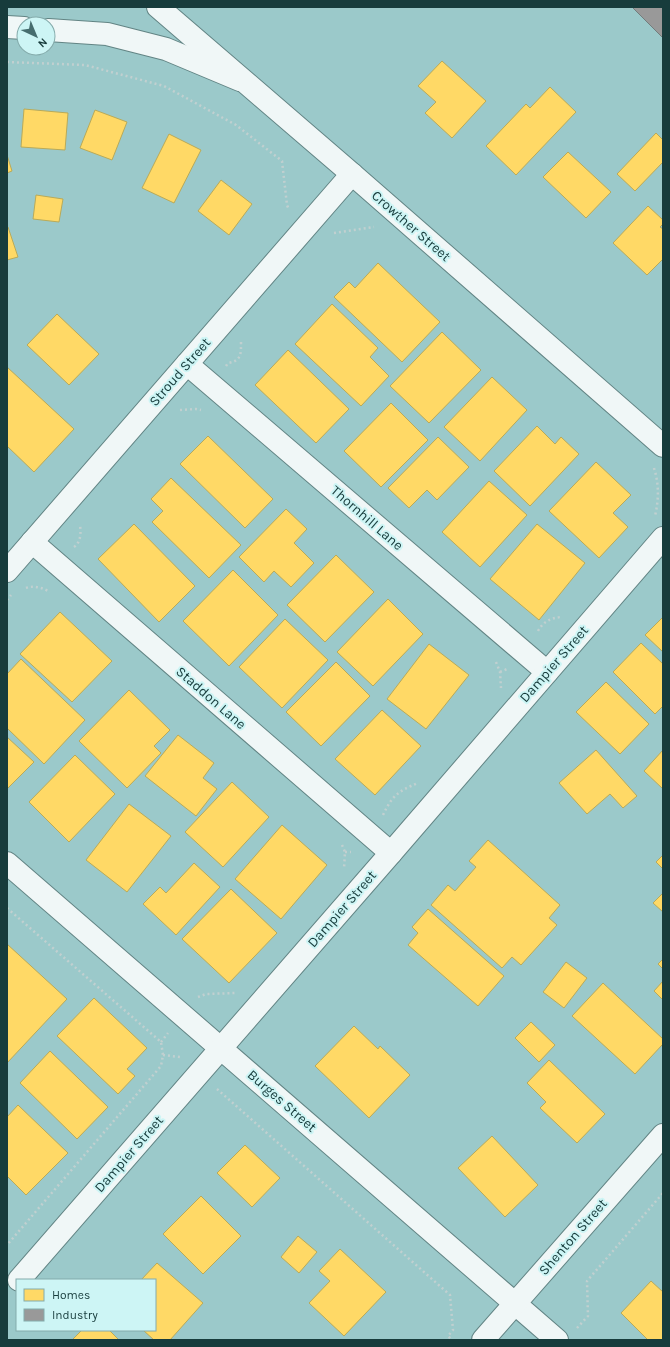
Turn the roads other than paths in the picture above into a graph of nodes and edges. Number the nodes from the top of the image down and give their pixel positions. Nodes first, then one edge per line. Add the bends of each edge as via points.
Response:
1 (158, 7) edge
2 (56, 31) edge
3 (248, 84) junction
4 (352, 174) junction
5 (187, 364) junction
6 (657, 454) edge
7 (658, 530) edge
8 (32, 542) junction
9 (7, 571) edge
10 (547, 672) junction
11 (391, 853) junction
12 (7, 863) edge
13 (221, 1048) junction
14 (663, 1135) edge
15 (21, 1279) edge
16 (16, 1284) edge
17 (7, 1294) edge
18 (515, 1303) junction
19 (566, 1336) edge
20 (483, 1340) edge

1 - 3 street, Crowther Street
2 - 3 street via 107,34 166,49
3 - 4 street, Crowther Street
4 - 5 street, Stroud Street
4 - 6 street, Crowther Street
5 - 8 street, Stroud Street
5 - 10 street, Thornhill Lane
7 - 10 street, Dampier Street
8 - 9 street, Stroud Street
8 - 11 street, Staddon Lane
10 - 11 street, Dampier Street
11 - 13 street, Dampier Street
12 - 13 street, Burges Street
13 - 15 street, Dampier Street
13 - 18 street, Burges Street
14 - 18 street, Shenton Street
16 - 17 street
18 - 19 street, Burges Street
18 - 20 street, Shenton Street

